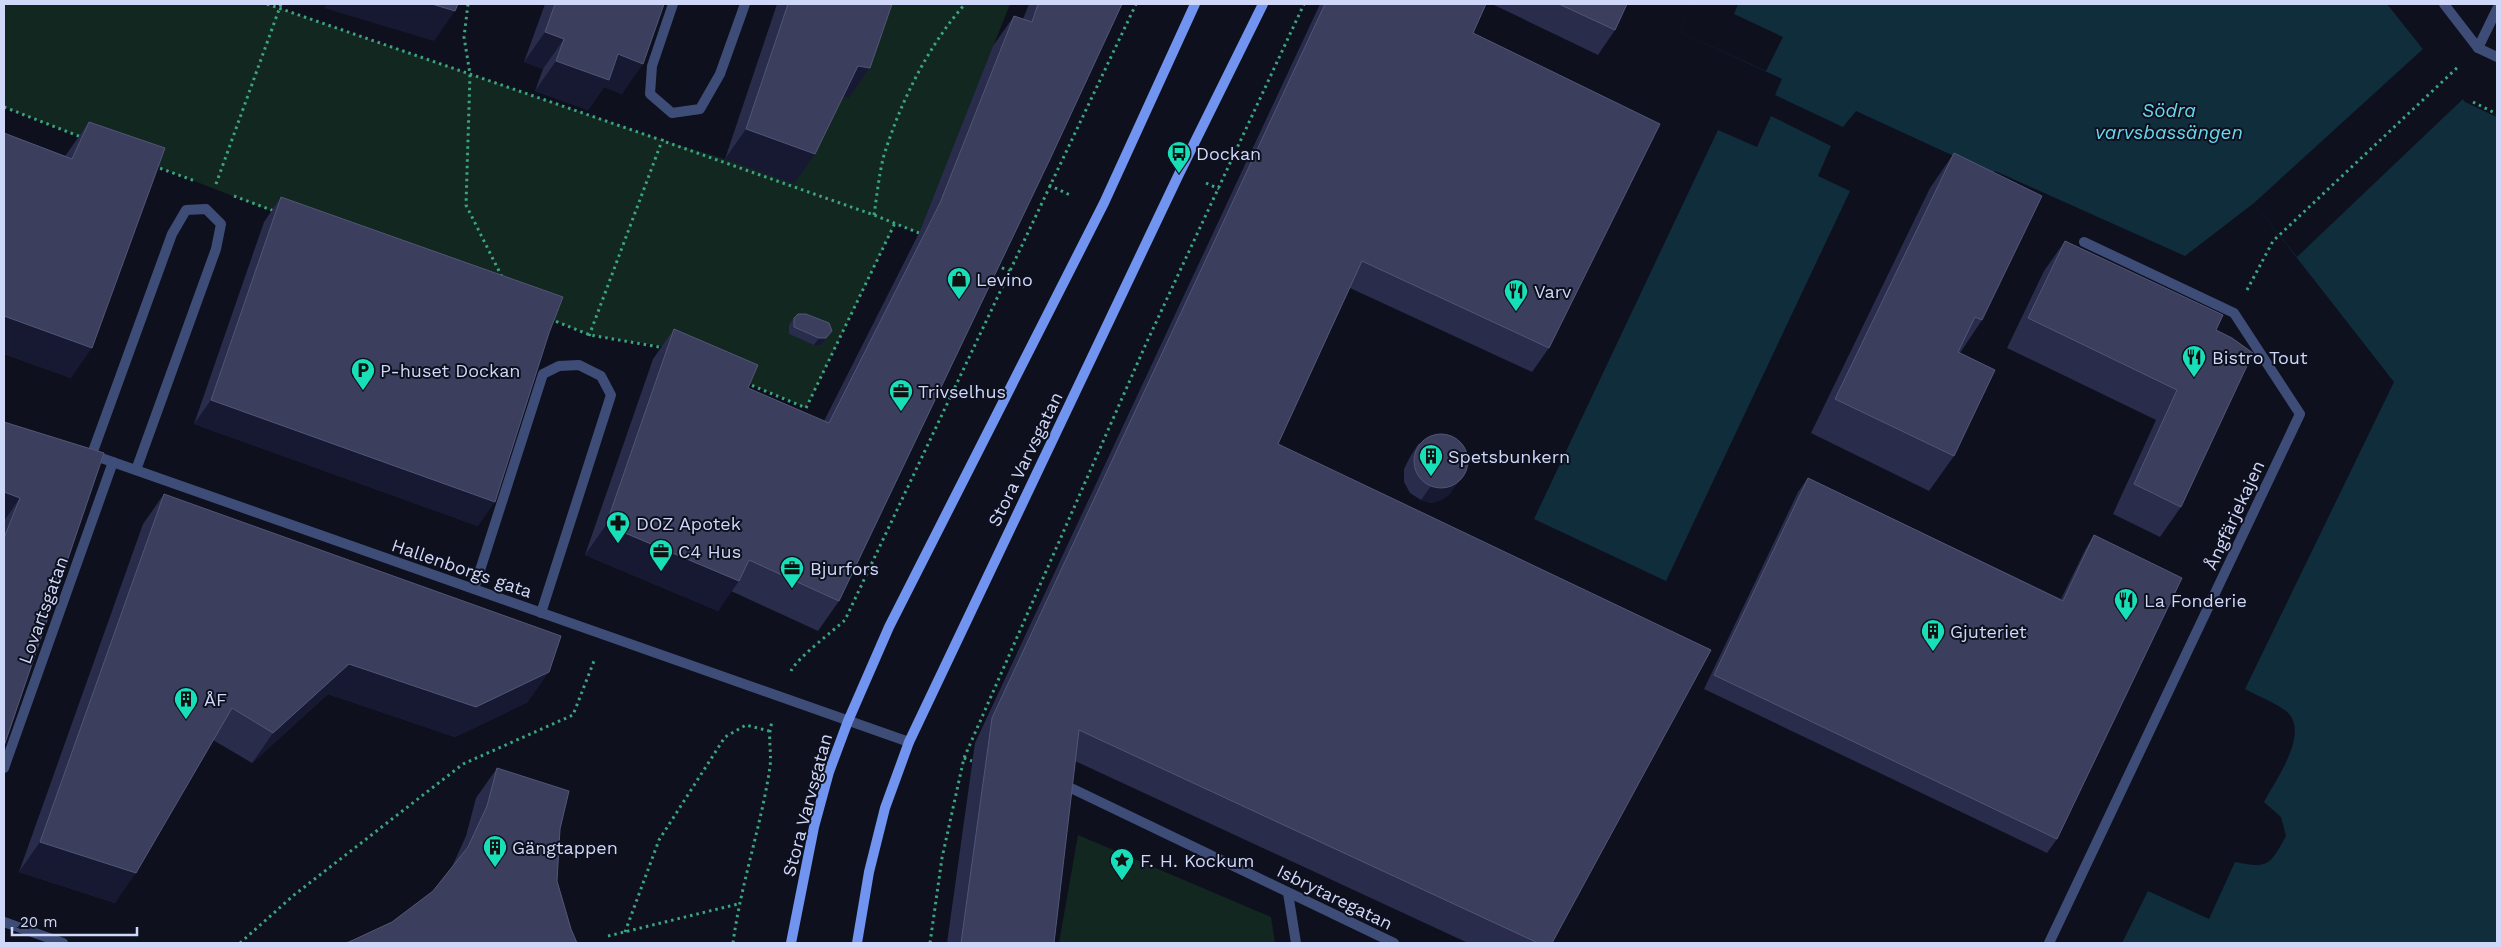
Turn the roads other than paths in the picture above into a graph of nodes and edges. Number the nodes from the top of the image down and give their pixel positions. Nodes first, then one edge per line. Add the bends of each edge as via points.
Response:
1 (674, 4) edge
2 (745, 4) edge
3 (1195, 4) edge
4 (1263, 4) edge
5 (2444, 4) edge
6 (2497, 9) edge
7 (2478, 48) junction
8 (2497, 57) edge
9 (2084, 242) dead end
10 (113, 462) junction
11 (136, 470) junction
12 (474, 589) junction
13 (541, 613) junction
14 (848, 721) junction
15 (909, 742) junction
16 (4, 768) edge
17 (1073, 789) edge
18 (1288, 893) junction
19 (4, 922) edge
20 (63, 943) edge
21 (791, 943) edge
22 (857, 943) edge
23 (1296, 943) edge
24 (1394, 943) edge
25 (2049, 943) edge

1 - 2 street via 652,66 650,94 672,113 700,109 709,96
3 - 14 street, Stora Varvsgatan via 1104,203 889,627
4 - 15 street, Stora Varvsgatan
5 - 7 street
6 - 7 street
7 - 8 street
9 - 25 street, Ångfärjekajen via 2234,313 2300,414
10 - 11 street, Hallenborgs gata
10 - 11 street, Hallenborgs gata via 87,453 172,234 186,210 206,209 221,224 216,249
10 - 16 street, Lovartsgatan
11 - 12 street, Hallenborgs gata
12 - 13 street, Hallenborgs gata
12 - 13 street via 543,374 558,366 578,365 601,376 611,395
13 - 14 street, Hallenborgs gata
14 - 15 street, Hallenborgs gata
14 - 21 street, Stora Varvsgatan via 829,772 814,827
15 - 22 street, Stora Varvsgatan via 885,808 869,872
17 - 18 street, Isbrytaregatan
18 - 23 street
18 - 24 street, Isbrytaregatan
19 - 20 street

